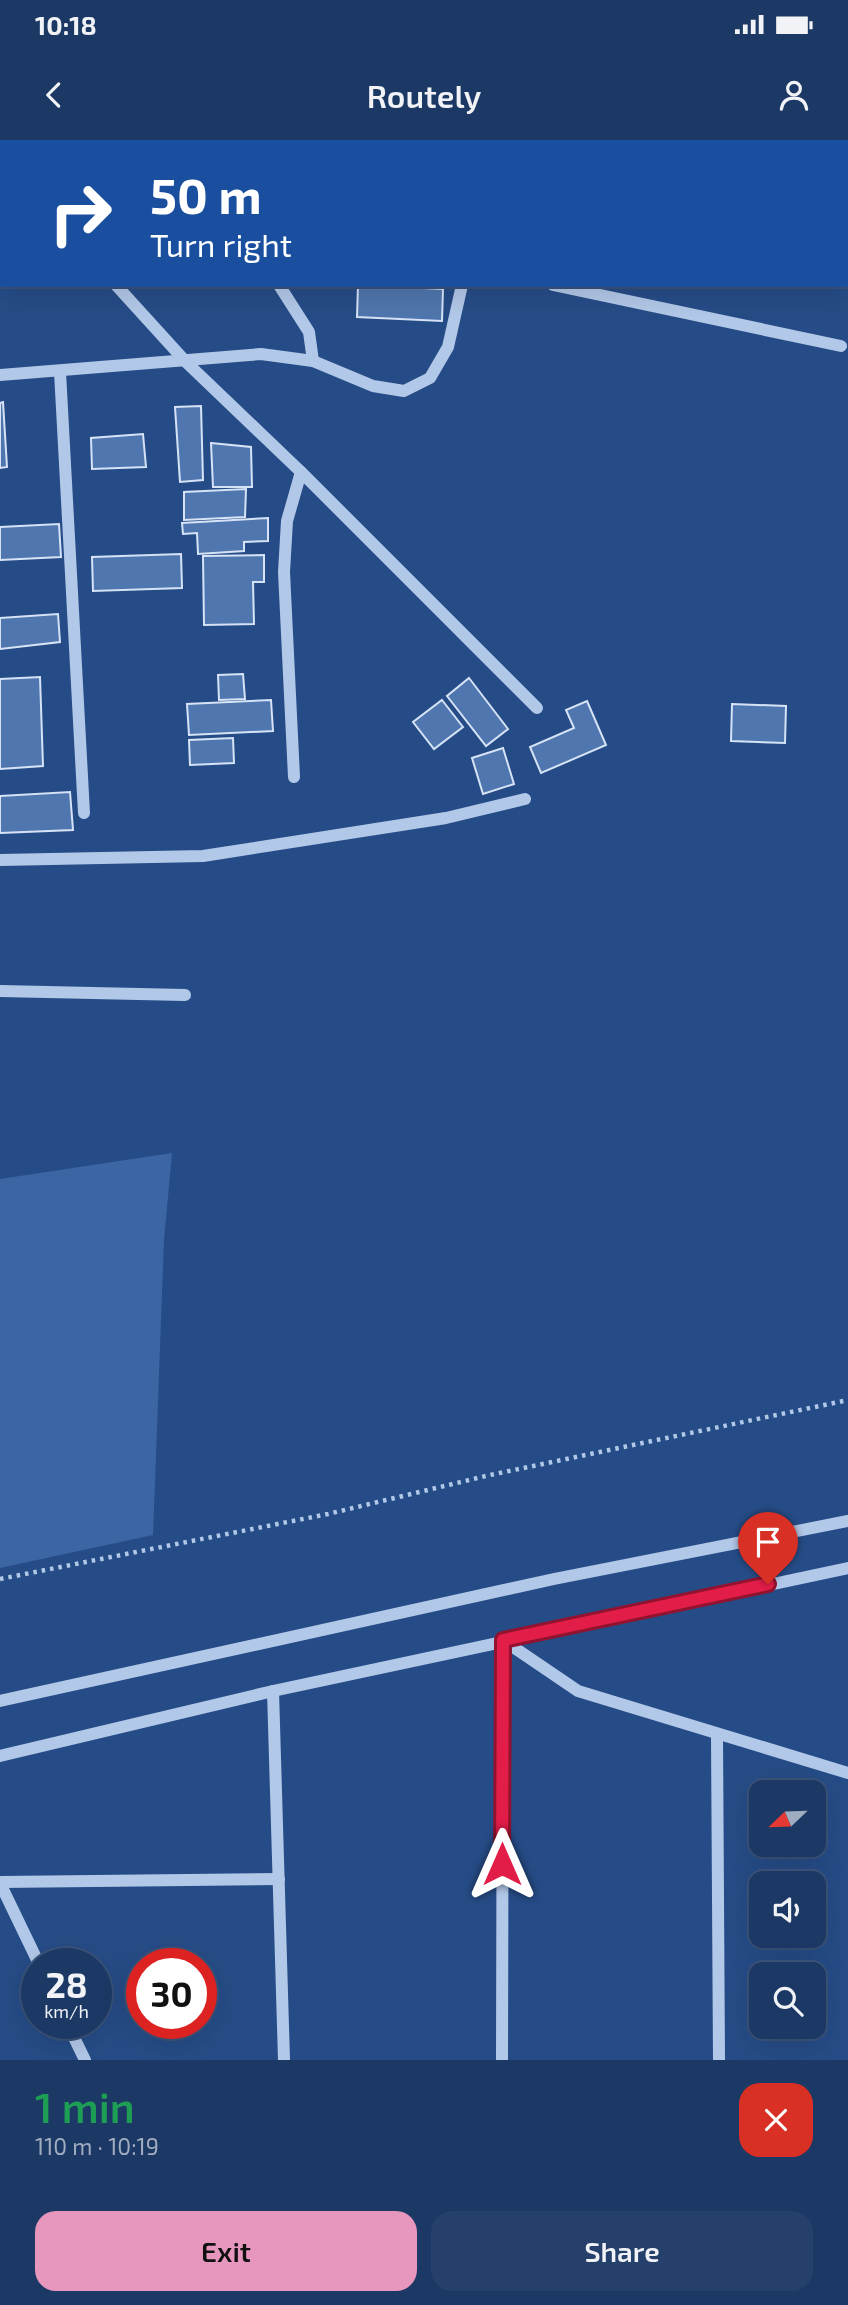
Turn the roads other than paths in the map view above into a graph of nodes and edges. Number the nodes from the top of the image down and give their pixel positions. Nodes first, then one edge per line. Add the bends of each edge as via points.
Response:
1 (118, 287) edge
2 (280, 287) edge
3 (462, 287) edge
4 (561, 287) edge
5 (841, 346) dead end
6 (313, 361) junction
7 (186, 362) junction
8 (60, 372) junction
9 (0, 375) edge
10 (301, 472) junction
11 (537, 708) dead end
12 (294, 777) dead end
13 (525, 799) dead end
14 (84, 813) dead end
15 (0, 860) edge
16 (0, 991) edge
17 (185, 995) dead end
18 (848, 1521) edge
19 (848, 1568) edge
20 (503, 1640) junction
21 (273, 1691) junction
22 (0, 1701) edge
23 (717, 1735) junction
24 (0, 1756) edge
25 (848, 1773) edge
26 (279, 1879) junction
27 (0, 1883) edge
28 (31, 1948) edge
29 (75, 2039) edge
30 (85, 2060) edge
31 (284, 2060) edge
32 (502, 2060) edge
33 (719, 2060) edge

1 - 7 street
2 - 6 street via 309,332
3 - 6 street via 447,347 430,378 404,391 373,386
4 - 5 street
6 - 7 street via 261,354
7 - 8 street
7 - 10 street
8 - 9 street
8 - 14 street
10 - 11 street
10 - 12 street via 287,521 284,572
13 - 15 street via 446,818 204,856
16 - 17 street
18 - 22 street via 554,1579
19 - 20 street
20 - 21 street
20 - 23 street via 578,1691
20 - 32 street
21 - 24 street
21 - 26 street
23 - 25 street
23 - 33 street
26 - 27 street
26 - 31 street
27 - 28 street
29 - 30 street

